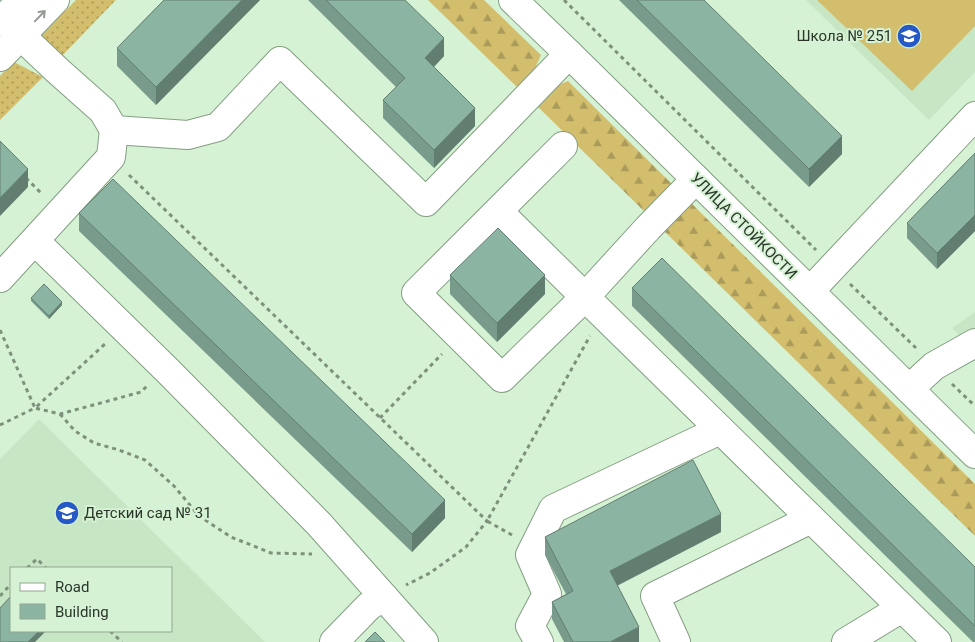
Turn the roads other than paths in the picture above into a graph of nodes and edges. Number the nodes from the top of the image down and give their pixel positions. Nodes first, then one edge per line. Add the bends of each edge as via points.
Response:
1 (22, 0) edge
2 (56, 0) edge
3 (513, 0) edge
4 (8, 26) edge
5 (569, 54) junction
6 (0, 57) edge
7 (975, 116) edge
8 (114, 130) junction
9 (563, 146) dead end
10 (696, 179) junction
11 (498, 211) junction
12 (35, 241) junction
13 (0, 278) edge
14 (810, 291) junction
15 (594, 306) junction
16 (975, 343) edge
17 (909, 389) junction
18 (720, 430) junction
19 (975, 454) edge
20 (811, 519) junction
21 (384, 597) junction
22 (902, 608) junction
23 (856, 640) edge
24 (334, 642) edge
25 (424, 642) edge
26 (539, 642) edge
27 (676, 642) edge
28 (936, 642) edge

1 - 4 street
4 -> 2 street
3 - 5 street, УЛИЦА СТОЙКОСТИ
4 - 6 street
4 - 8 street via 103,111
5 - 8 street via 426,202 280,61 218,127 188,135
5 - 10 street, УЛИЦА СТОЙКОСТИ
7 - 14 street
8 - 12 street via 111,158
9 - 11 street
10 - 14 street, УЛИЦА СТОЙКОСТИ
10 - 15 street via 648,228
11 - 15 street
11 - 15 street via 416,293 502,378
12 - 13 street
12 - 21 street via 319,524
14 - 17 street, УЛИЦА СТОЙКОСТИ
15 - 18 street
16 - 17 street via 934,366
17 - 19 street, УЛИЦА СТОЙКОСТИ
18 - 20 street
18 - 26 street via 553,509 530,555 547,594 530,626
20 - 22 street
20 - 27 street via 655,596
21 - 24 street via 369,606
21 - 25 street
22 - 23 street
22 - 28 street

